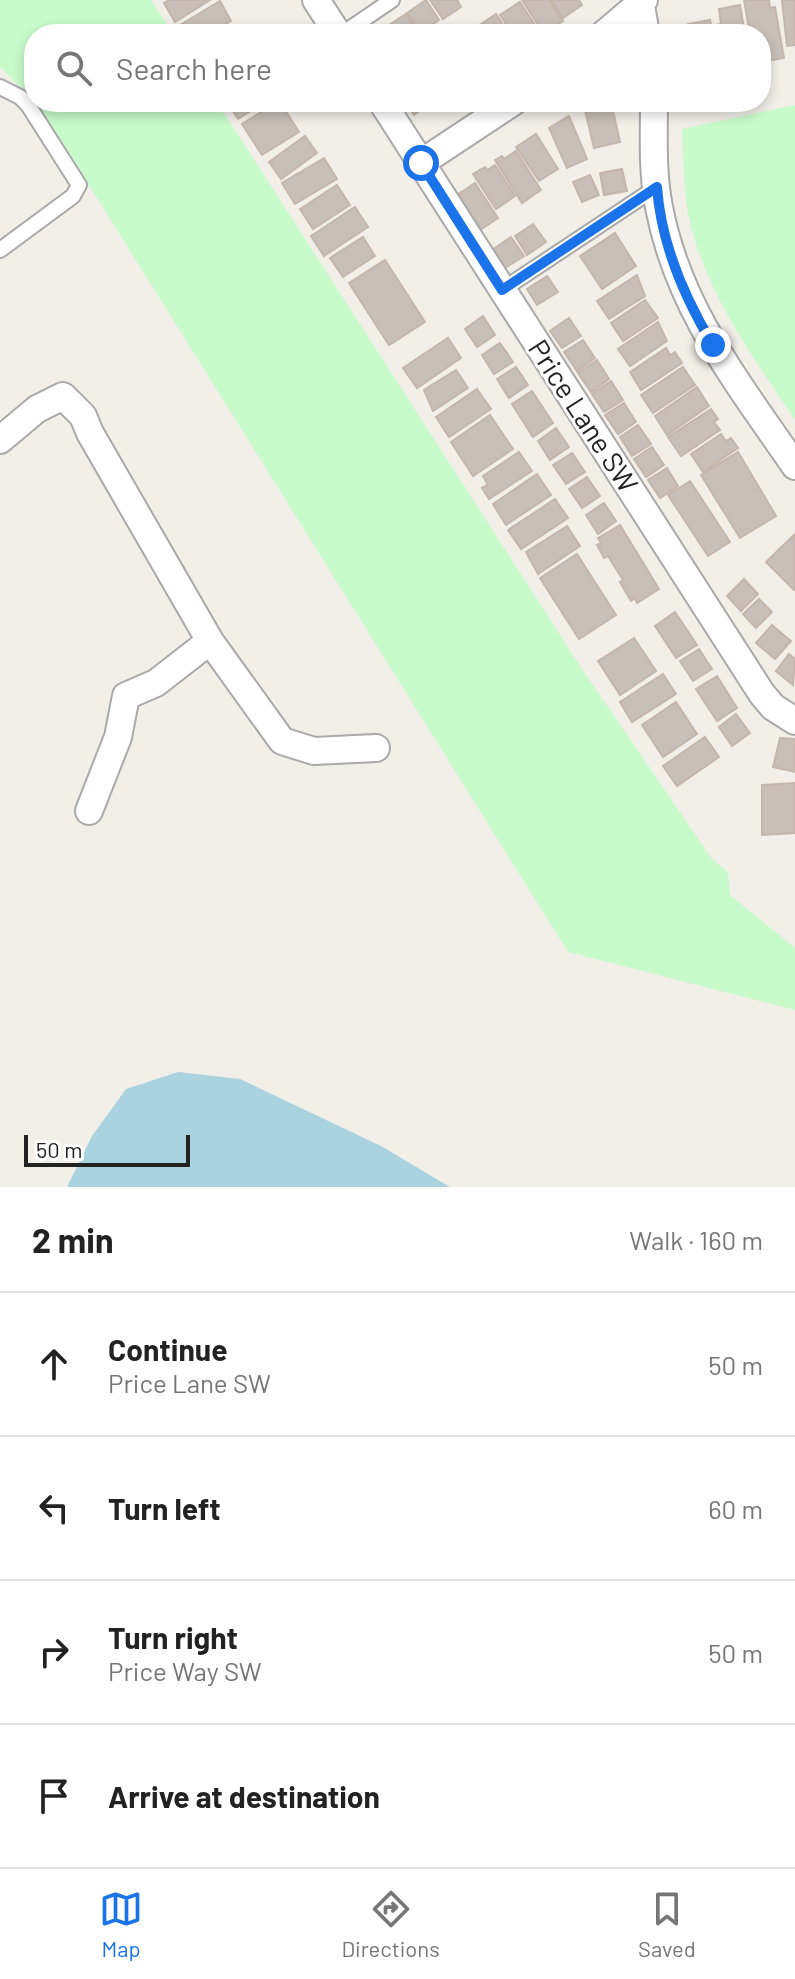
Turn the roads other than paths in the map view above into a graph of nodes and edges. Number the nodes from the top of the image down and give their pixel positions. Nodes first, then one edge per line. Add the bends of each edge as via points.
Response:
1 (316, 0) edge
2 (392, 0) edge
3 (642, 1) edge
4 (333, 24) edge
5 (355, 24) edge
6 (616, 24) edge
7 (645, 24) edge
8 (0, 87) edge
9 (24, 101) edge
10 (32, 112) edge
11 (388, 112) edge
12 (498, 112) edge
13 (654, 112) edge
14 (421, 163) junction
15 (657, 187) junction
16 (0, 250) edge
17 (502, 290) junction
18 (0, 440) edge
19 (795, 466) edge
20 (210, 641) junction
21 (795, 721) edge
22 (376, 748) dead end
23 (89, 811) dead end

1 - 4 street
2 - 5 lane
3 - 6 street
3 - 7 street
8 - 9 lane
10 - 16 lane via 79,185 73,196
11 - 14 street, Price Lane SW
12 - 14 street
13 - 15 street
14 - 17 street, Price Lane SW
15 - 17 lane
15 - 19 street via 670,250 697,318
17 - 21 street, Price Lane SW via 762,694
18 - 20 street via 37,409 63,396 83,416
20 - 22 street via 282,741 314,751
20 - 23 street via 156,683 126,696 118,737

